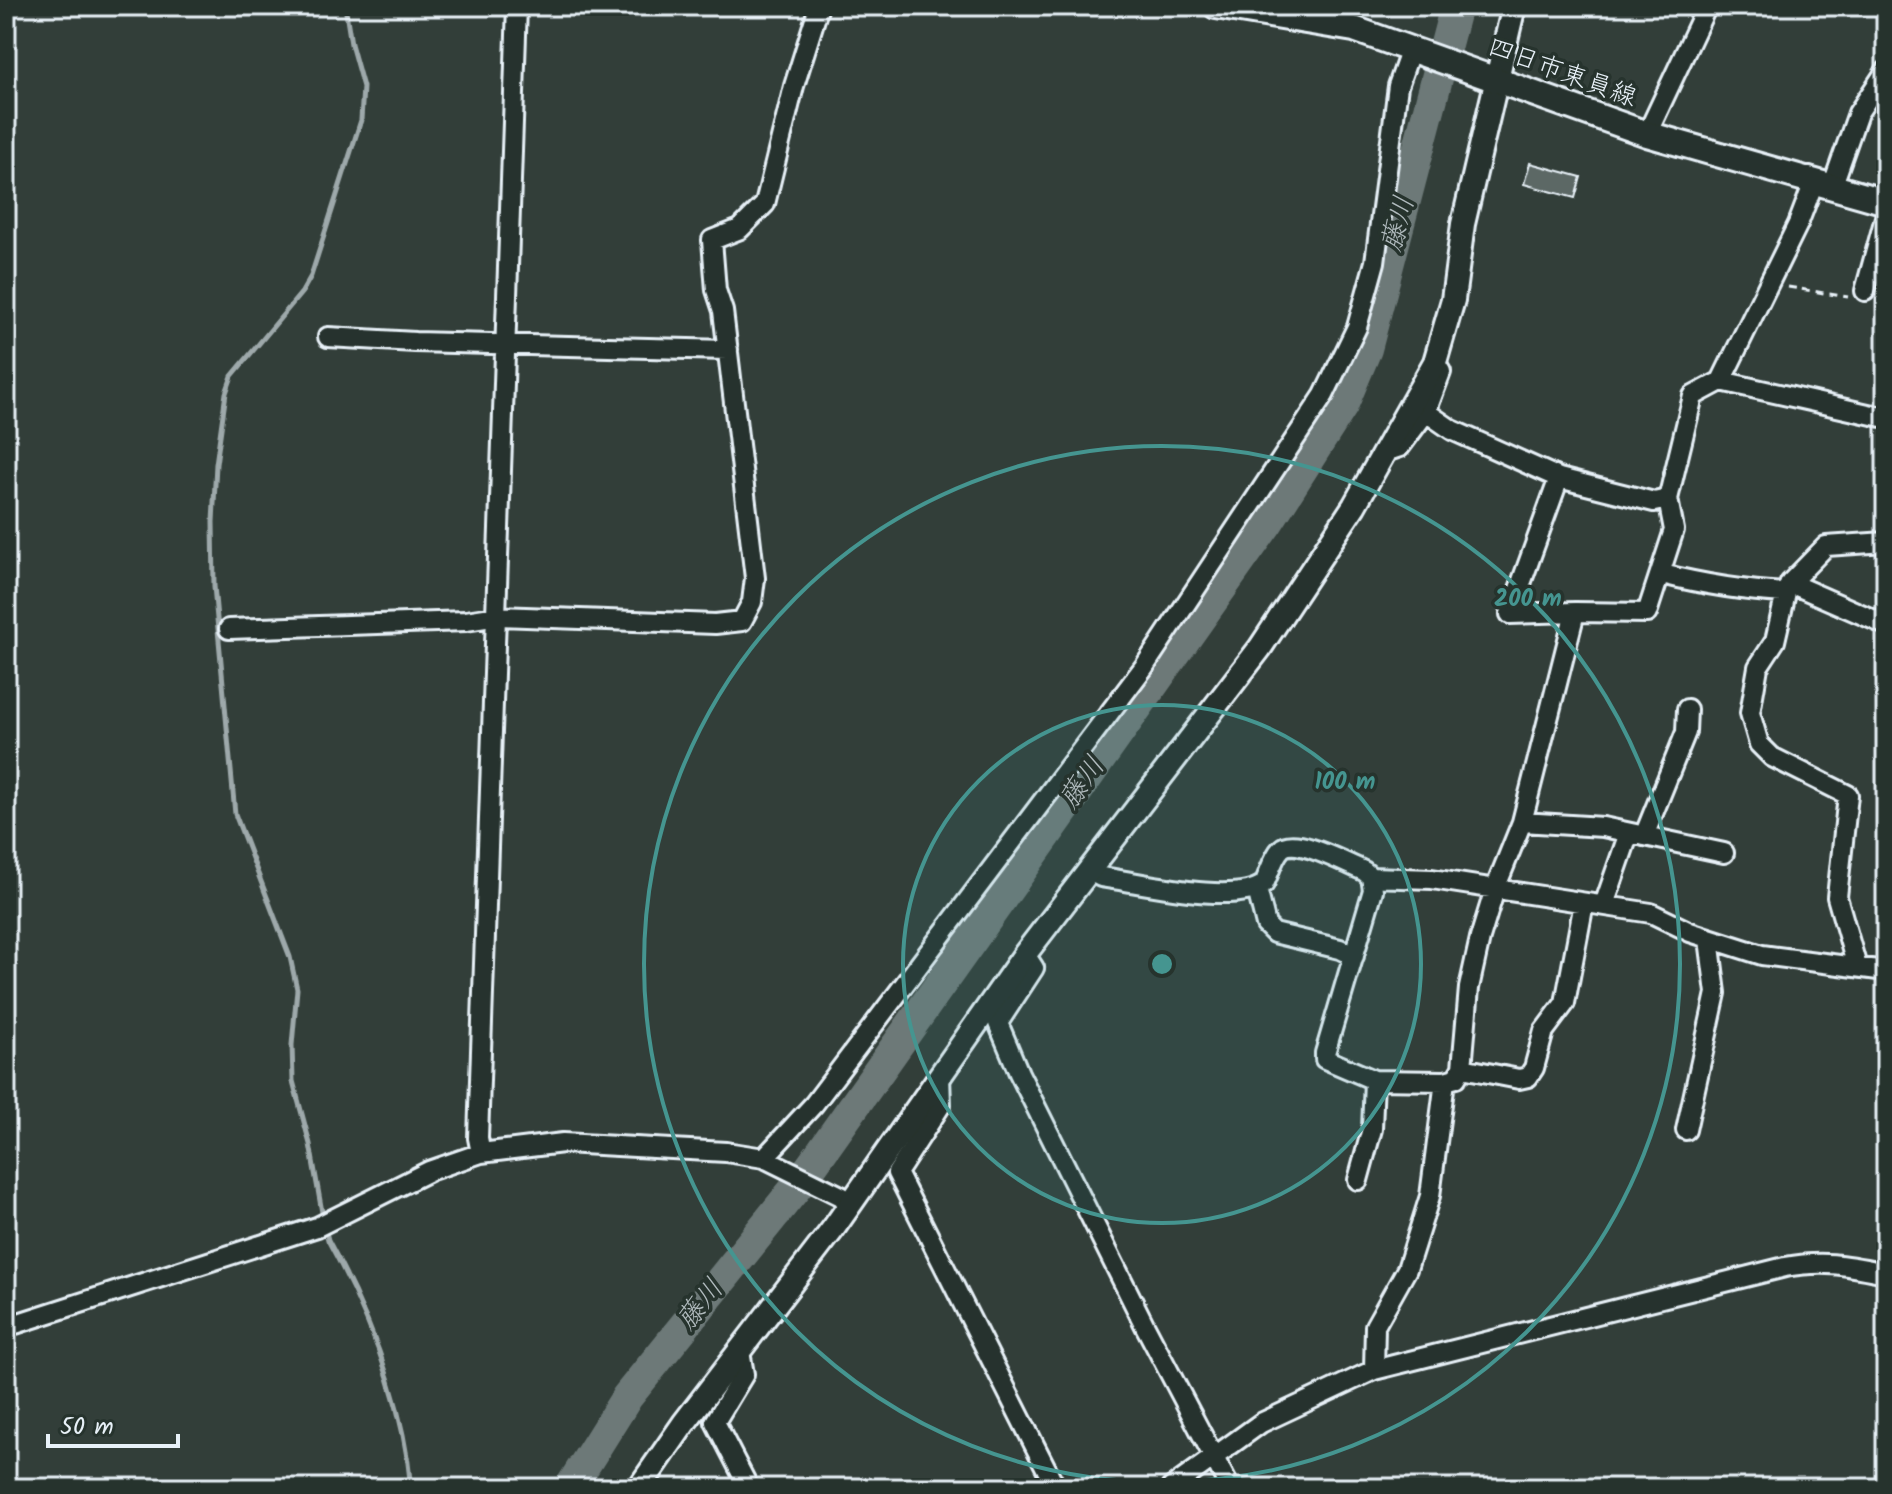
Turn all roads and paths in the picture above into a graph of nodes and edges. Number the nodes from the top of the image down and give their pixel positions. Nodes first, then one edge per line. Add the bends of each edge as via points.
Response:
1 (517, 6) edge
2 (819, 6) edge
3 (1216, 6) edge
4 (1514, 6) edge
5 (1707, 6) edge
6 (1419, 51) junction
7 (1886, 71) edge
8 (1498, 82) junction
9 (1647, 134) junction
10 (1823, 185) junction
11 (1886, 202) edge
12 (1886, 214) edge
13 (1770, 280) junction
14 (1860, 295) joint
15 (328, 337) dead end
16 (506, 343) junction
17 (728, 350) junction
18 (1435, 362) junction
19 (1721, 381) junction
20 (1426, 412) junction
21 (1886, 418) edge
22 (1382, 453) junction
23 (1559, 478) junction
24 (1668, 499) junction
25 (1886, 542) edge
26 (1662, 574) junction
27 (1788, 588) junction
28 (1575, 612) junction
29 (498, 616) junction
30 (1886, 625) edge
31 (229, 629) dead end
32 (1687, 709) dead end
33 (1522, 822) junction
34 (1637, 834) junction
35 (1724, 853) dead end
36 (1089, 871) junction
37 (1371, 877) junction
38 (1257, 889) junction
39 (1495, 889) junction
40 (1584, 903) junction
41 (1604, 905) junction
42 (1709, 939) junction
43 (1025, 954) junction
44 (1354, 956) junction
45 (1857, 967) junction
46 (1886, 971) edge
47 (1462, 1068) junction
48 (940, 1076) junction
49 (1374, 1080) junction
50 (1445, 1081) junction
51 (1686, 1130) dead end
52 (481, 1153) junction
53 (770, 1161) junction
54 (1358, 1180) dead end
55 (846, 1200) junction
56 (1886, 1273) edge
57 (6, 1327) edge
58 (740, 1352) junction
59 (1374, 1370) junction
60 (1213, 1459) junction
61 (639, 1488) edge
62 (749, 1488) edge
63 (1056, 1488) edge
64 (1171, 1488) edge
65 (1230, 1488) edge

1 - 16 street
2 - 17 street via 765,204 740,229 712,240
3 - 6 main road, 四日市東員線 via 1354,29
4 - 8 street
5 - 9 street
6 - 8 main road, 四日市東員線
6 - 53 street via 1398,86 1375,262 1357,327 1324,395 1144,667
7 - 10 street via 1858,113
8 - 9 main road, 四日市東員線
8 - 18 street
9 - 10 main road, 四日市東員線
10 - 11 main road, 四日市東員線
10 - 13 street
12 - 14 street
13 - 14 path
13 - 19 street
15 - 16 street
16 - 17 street
16 - 29 street
17 - 29 street via 755,578 752,602 742,621
18 - 20 street via 1441,372
18 - 22 street
19 - 21 street
19 - 24 street via 1693,396
20 - 22 street via 1400,447
20 - 23 street via 1452,430
22 - 36 street via 1354,506 1260,648
23 - 24 street via 1654,502
23 - 28 street via 1510,614
24 - 26 street via 1674,530
25 - 27 street via 1826,546
26 - 27 street
26 - 28 street via 1647,613
27 - 30 street
27 - 45 street via 1775,641 1758,667 1750,713 1759,744 1772,757 1848,795 1837,897
28 - 33 street
29 - 31 street
29 - 52 street
32 - 34 street via 1686,732
33 - 34 street
33 - 39 street
34 - 35 street
34 - 41 street
36 - 38 street via 1210,893
36 - 43 street
37 - 38 street via 1289,844 1280,849
37 - 39 street
37 - 44 street via 1373,890
38 - 44 street via 1266,925 1274,933
39 - 40 street
39 - 47 street via 1469,988
40 - 41 street
40 - 47 street via 1565,1003 1544,1031 1528,1077
41 - 42 street via 1651,913
42 - 45 street via 1762,955
42 - 51 street via 1716,993
43 - 48 street
43 - 60 street via 1034,968 998,1023
44 - 49 street via 1325,1059
45 - 46 street
47 - 50 street via 1456,1078
48 - 55 street
48 - 63 street via 941,1105 897,1173
49 - 50 street
49 - 54 street via 1372,1129
50 - 59 street via 1430,1196 1407,1269 1375,1326
52 - 53 street via 563,1143 726,1152
52 - 57 street via 429,1171 323,1225
53 - 55 street
55 - 58 street
56 - 59 street via 1834,1262 1785,1267
58 - 61 street
58 - 62 street via 744,1374 715,1422
59 - 60 street via 1261,1423
60 - 64 street
60 - 65 street

